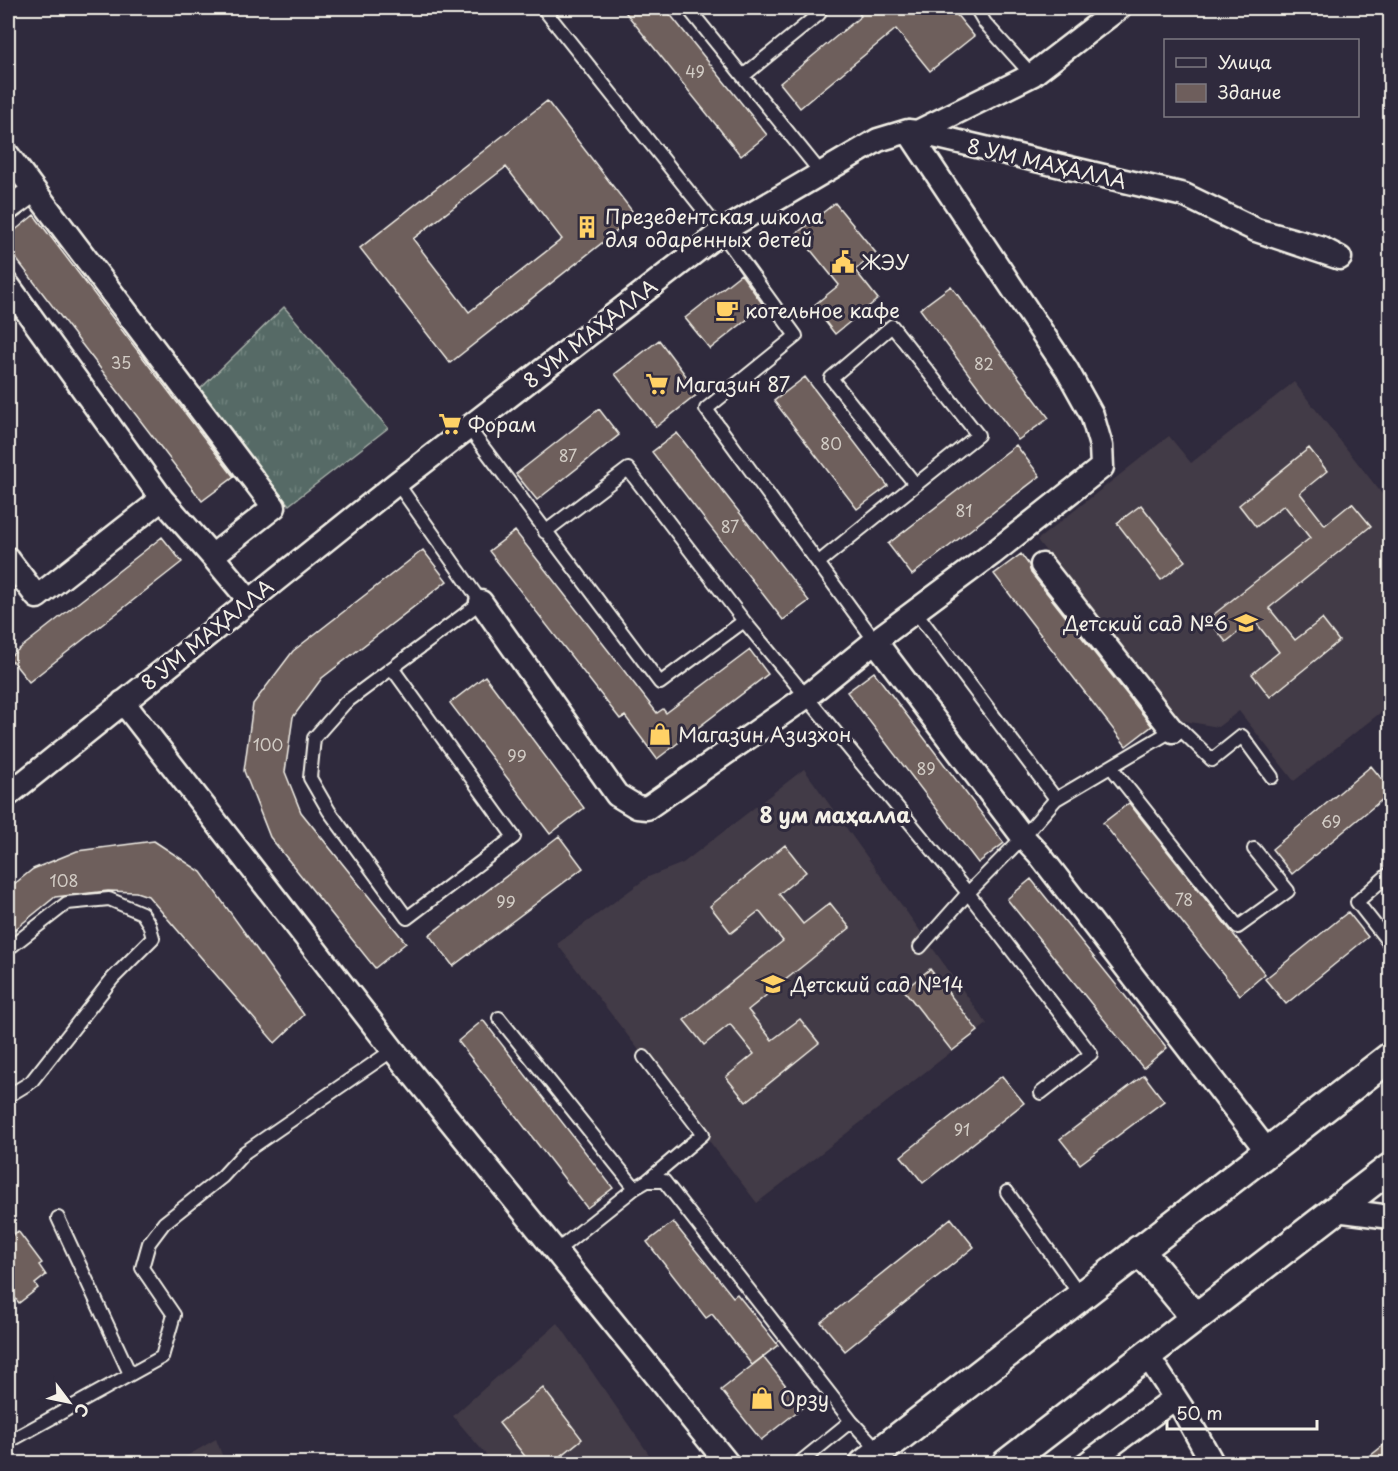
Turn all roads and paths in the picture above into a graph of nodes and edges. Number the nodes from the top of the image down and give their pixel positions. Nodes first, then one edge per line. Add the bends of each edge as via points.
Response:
1 (543, 8) edge
2 (688, 8) edge
3 (813, 8) edge
4 (976, 8) edge
5 (1119, 8) edge
6 (1032, 75) junction
7 (743, 76) junction
8 (912, 131) junction
9 (8, 155) edge
10 (821, 173) junction
11 (34, 190) junction
12 (8, 209) edge
13 (1256, 230) dead end
14 (721, 232) junction
15 (8, 285) edge
16 (468, 427) junction
17 (397, 483) junction
18 (162, 499) junction
19 (545, 532) junction
20 (836, 549) junction
21 (212, 556) junction
22 (8, 559) edge
23 (818, 563) junction
24 (1042, 565) dead end
25 (249, 600) junction
26 (481, 602) junction
27 (915, 611) junction
28 (744, 621) junction
29 (875, 641) junction
30 (392, 668) junction
31 (806, 697) junction
32 (123, 702) junction
33 (1173, 731) junction
34 (1111, 767) junction
35 (1272, 777) dead end
36 (8, 795) edge
37 (1056, 799) junction
38 (1023, 837) junction
39 (1254, 849) dead end
40 (1390, 873) edge
41 (968, 893) junction
42 (1390, 944) edge
43 (921, 947) dead end
44 (8, 949) edge
45 (499, 1018) dead end
46 (393, 1050) junction
47 (644, 1057) dead end
48 (1390, 1057) edge
49 (1041, 1094) dead end
50 (8, 1096) edge
51 (1267, 1151) junction
52 (1390, 1168) edge
53 (647, 1181) junction
54 (634, 1188) junction
55 (1007, 1192) dead end
56 (1336, 1210) junction
57 (1390, 1217) edge
58 (58, 1218) dead end
59 (1139, 1250) junction
60 (555, 1252) junction
61 (1081, 1296) junction
62 (1195, 1317) junction
63 (1147, 1355) junction
64 (130, 1374) junction
65 (1175, 1398) junction
66 (851, 1421) junction
67 (8, 1442) edge
68 (872, 1458) edge
69 (1018, 1460) edge
70 (728, 1464) edge
71 (798, 1464) edge
72 (1086, 1464) edge
73 (1213, 1464) edge

1 - 14 lane
2 - 7 lane
3 - 7 lane via 819,14
4 - 6 lane
5 - 6 street
6 - 8 street
7 - 10 lane
8 - 10 street, 8 УМ МАҲАЛЛА via 878,140
8 - 13 street, 8 УМ МАҲАЛЛА via 1184,195
8 - 27 street via 1067,370 1092,415 1102,467 1019,535
9 - 11 street
10 - 14 street, 8 УМ МАҲАЛЛА
11 - 12 street
11 - 21 street via 274,507
14 - 16 street, 8 УМ МАҲАЛЛА
14 - 23 lane via 796,336 706,409
15 - 18 street
16 - 17 street, 8 УМ МАҲАЛЛА
16 - 19 lane
17 - 25 street, 8 УМ МАҲАЛЛА
17 - 26 lane
18 - 21 street
18 - 22 street via 37,597
19 - 28 lane via 660,683
19 - 28 lane via 628,469
20 - 20 lane via 978,435 892,326 831,378 915,484
20 - 23 lane
21 - 25 street
23 - 29 lane
24 - 33 street
25 - 32 street, 8 УМ МАҲАЛЛА
26 - 30 lane
26 - 31 street via 617,795 637,807 647,808
27 - 29 street
27 - 37 lane
28 - 31 lane
29 - 31 street
29 - 38 street
30 - 30 lane via 345,703 314,738 310,778 329,811 407,918 514,837
31 - 41 lane
32 - 36 street, 8 УМ МАҲАЛЛА
32 - 46 street
33 - 34 lane
33 - 35 lane via 1178,727 1212,760 1242,736
34 - 37 lane
34 - 39 lane via 1238,927 1288,891
37 - 38 lane
38 - 41 lane
38 - 51 street
40 - 42 lane via 1356,902
41 - 43 lane
41 - 49 lane via 1091,1054
44 - 50 lane via 67,903 109,899 142,913 153,938 113,978 31,1082
45 - 54 lane
46 - 60 street
46 - 64 lane via 245,1152 222,1177 164,1223 149,1243 142,1268 174,1315 162,1357
47 - 53 lane via 703,1134
48 - 51 street
51 - 59 street
52 - 56 street
53 - 54 lane
53 - 66 lane via 664,1181
54 - 60 lane
55 - 61 lane
56 - 57 street
56 - 62 street
58 - 64 lane
59 - 61 street
59 - 62 street
60 - 70 street
61 - 68 street
62 - 63 street
63 - 65 street
63 - 69 street
64 - 67 lane
65 - 72 street
65 - 73 street
66 - 68 lane
66 - 71 lane

